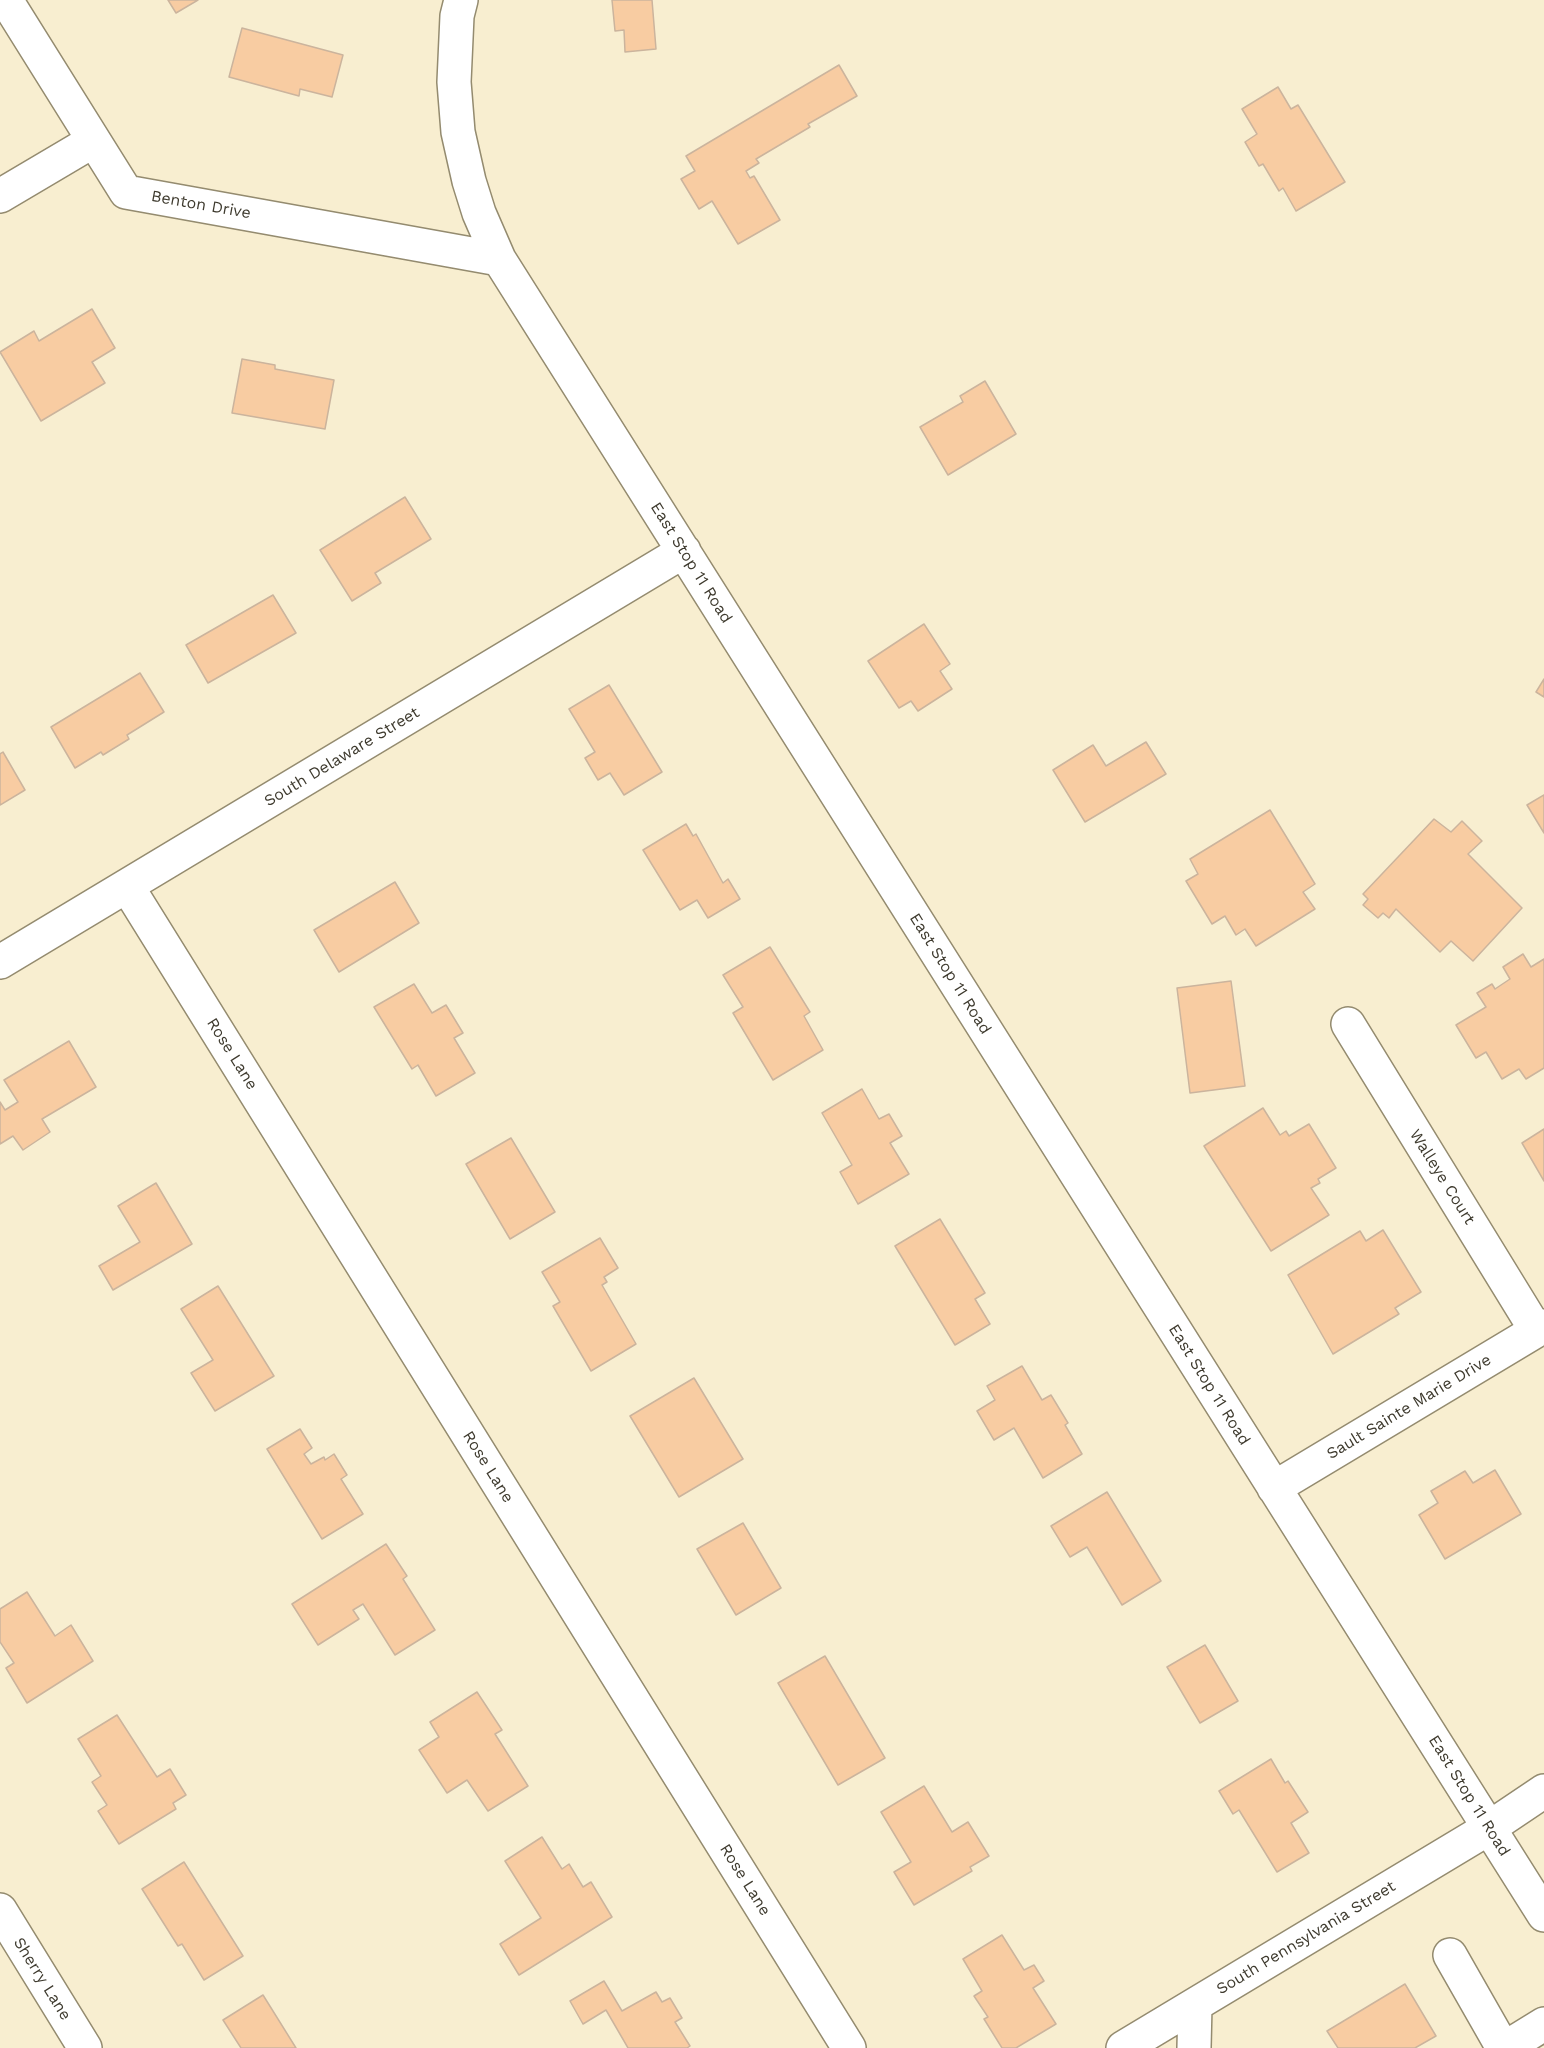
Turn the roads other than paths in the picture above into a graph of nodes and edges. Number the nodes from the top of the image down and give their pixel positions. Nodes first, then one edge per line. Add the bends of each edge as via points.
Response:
1 (6, 0) edge
2 (461, 0) edge
3 (93, 141) junction
4 (0, 196) edge
5 (499, 259) junction
6 (684, 551) junction
7 (127, 886) junction
8 (0, 962) edge
9 (1348, 1024) dead end
10 (1540, 1328) edge
11 (1274, 1488) junction
12 (1544, 1791) edge
13 (1489, 1827) junction
14 (0, 1910) edge
15 (1544, 1915) edge
16 (1450, 1955) dead end
17 (1195, 2005) junction
18 (1521, 2041) edge
19 (85, 2048) edge
20 (849, 2048) edge
21 (1123, 2048) edge
22 (1194, 2048) edge

1 - 3 street, Benton Drive
2 - 5 street, East Stop 11 Road via 454,82 458,132 479,213
3 - 4 street
3 - 5 street, Benton Drive via 126,192
5 - 6 street, East Stop 11 Road
6 - 7 street, South Delaware Street
6 - 11 street, East Stop 11 Road
7 - 8 street, South Delaware Street
7 - 20 street, Rose Lane
9 - 10 street, Walleye Court
10 - 11 street, Sault Sainte Marie Drive
11 - 13 street, East Stop 11 Road
12 - 13 street, South Pennsylvania Street
13 - 15 street, East Stop 11 Road
13 - 17 street, South Pennsylvania Street
14 - 19 street, Sherry Lane
16 - 18 street
17 - 21 street, South Pennsylvania Street
17 - 22 street

